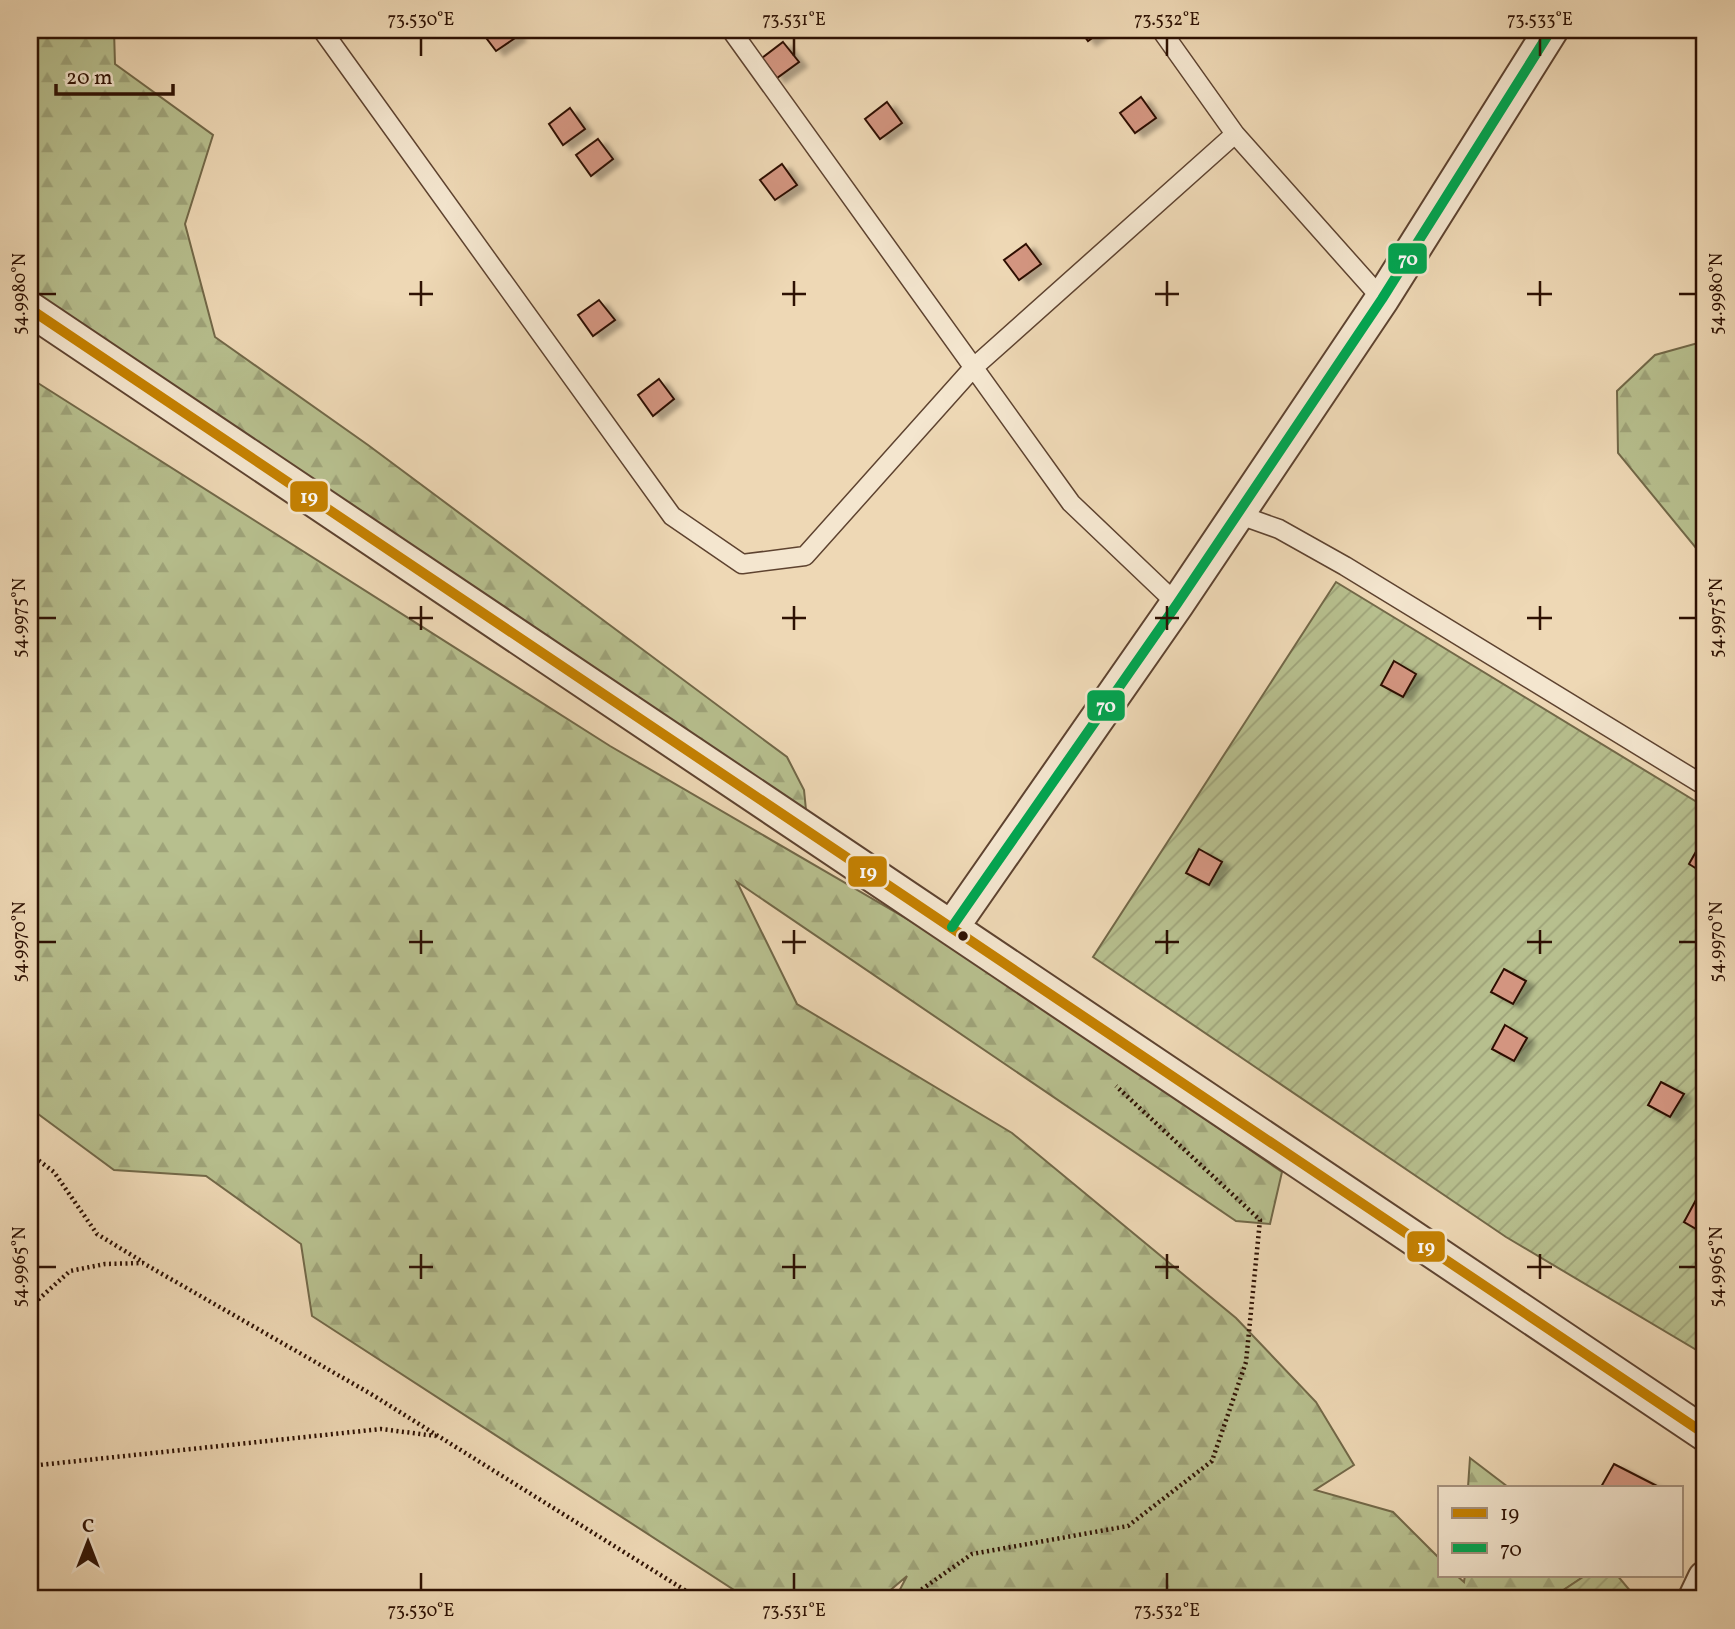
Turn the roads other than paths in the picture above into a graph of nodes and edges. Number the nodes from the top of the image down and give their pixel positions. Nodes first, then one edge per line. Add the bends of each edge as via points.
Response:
1 (323, 30) edge
2 (732, 30) edge
3 (1161, 30) edge
4 (1551, 30) edge
5 (1235, 134) junction
6 (1382, 299) junction
7 (30, 309) edge
8 (973, 368) junction
9 (1237, 514) junction
10 (1177, 604) junction
11 (1705, 786) edge
12 (952, 927) junction
13 (1705, 1434) edge
14 (1705, 1578) edge
15 (1695, 1599) edge

1 - 8 lane via 672,516 742,564 805,556
2 - 8 lane
3 - 5 lane
4 - 6 street
5 - 6 lane
5 - 8 lane
6 - 9 street
7 - 12 street
8 - 10 lane via 1071,502
9 - 10 street
9 - 11 lane via 1279,529 1345,566
10 - 12 street
12 - 13 street
14 - 15 street

